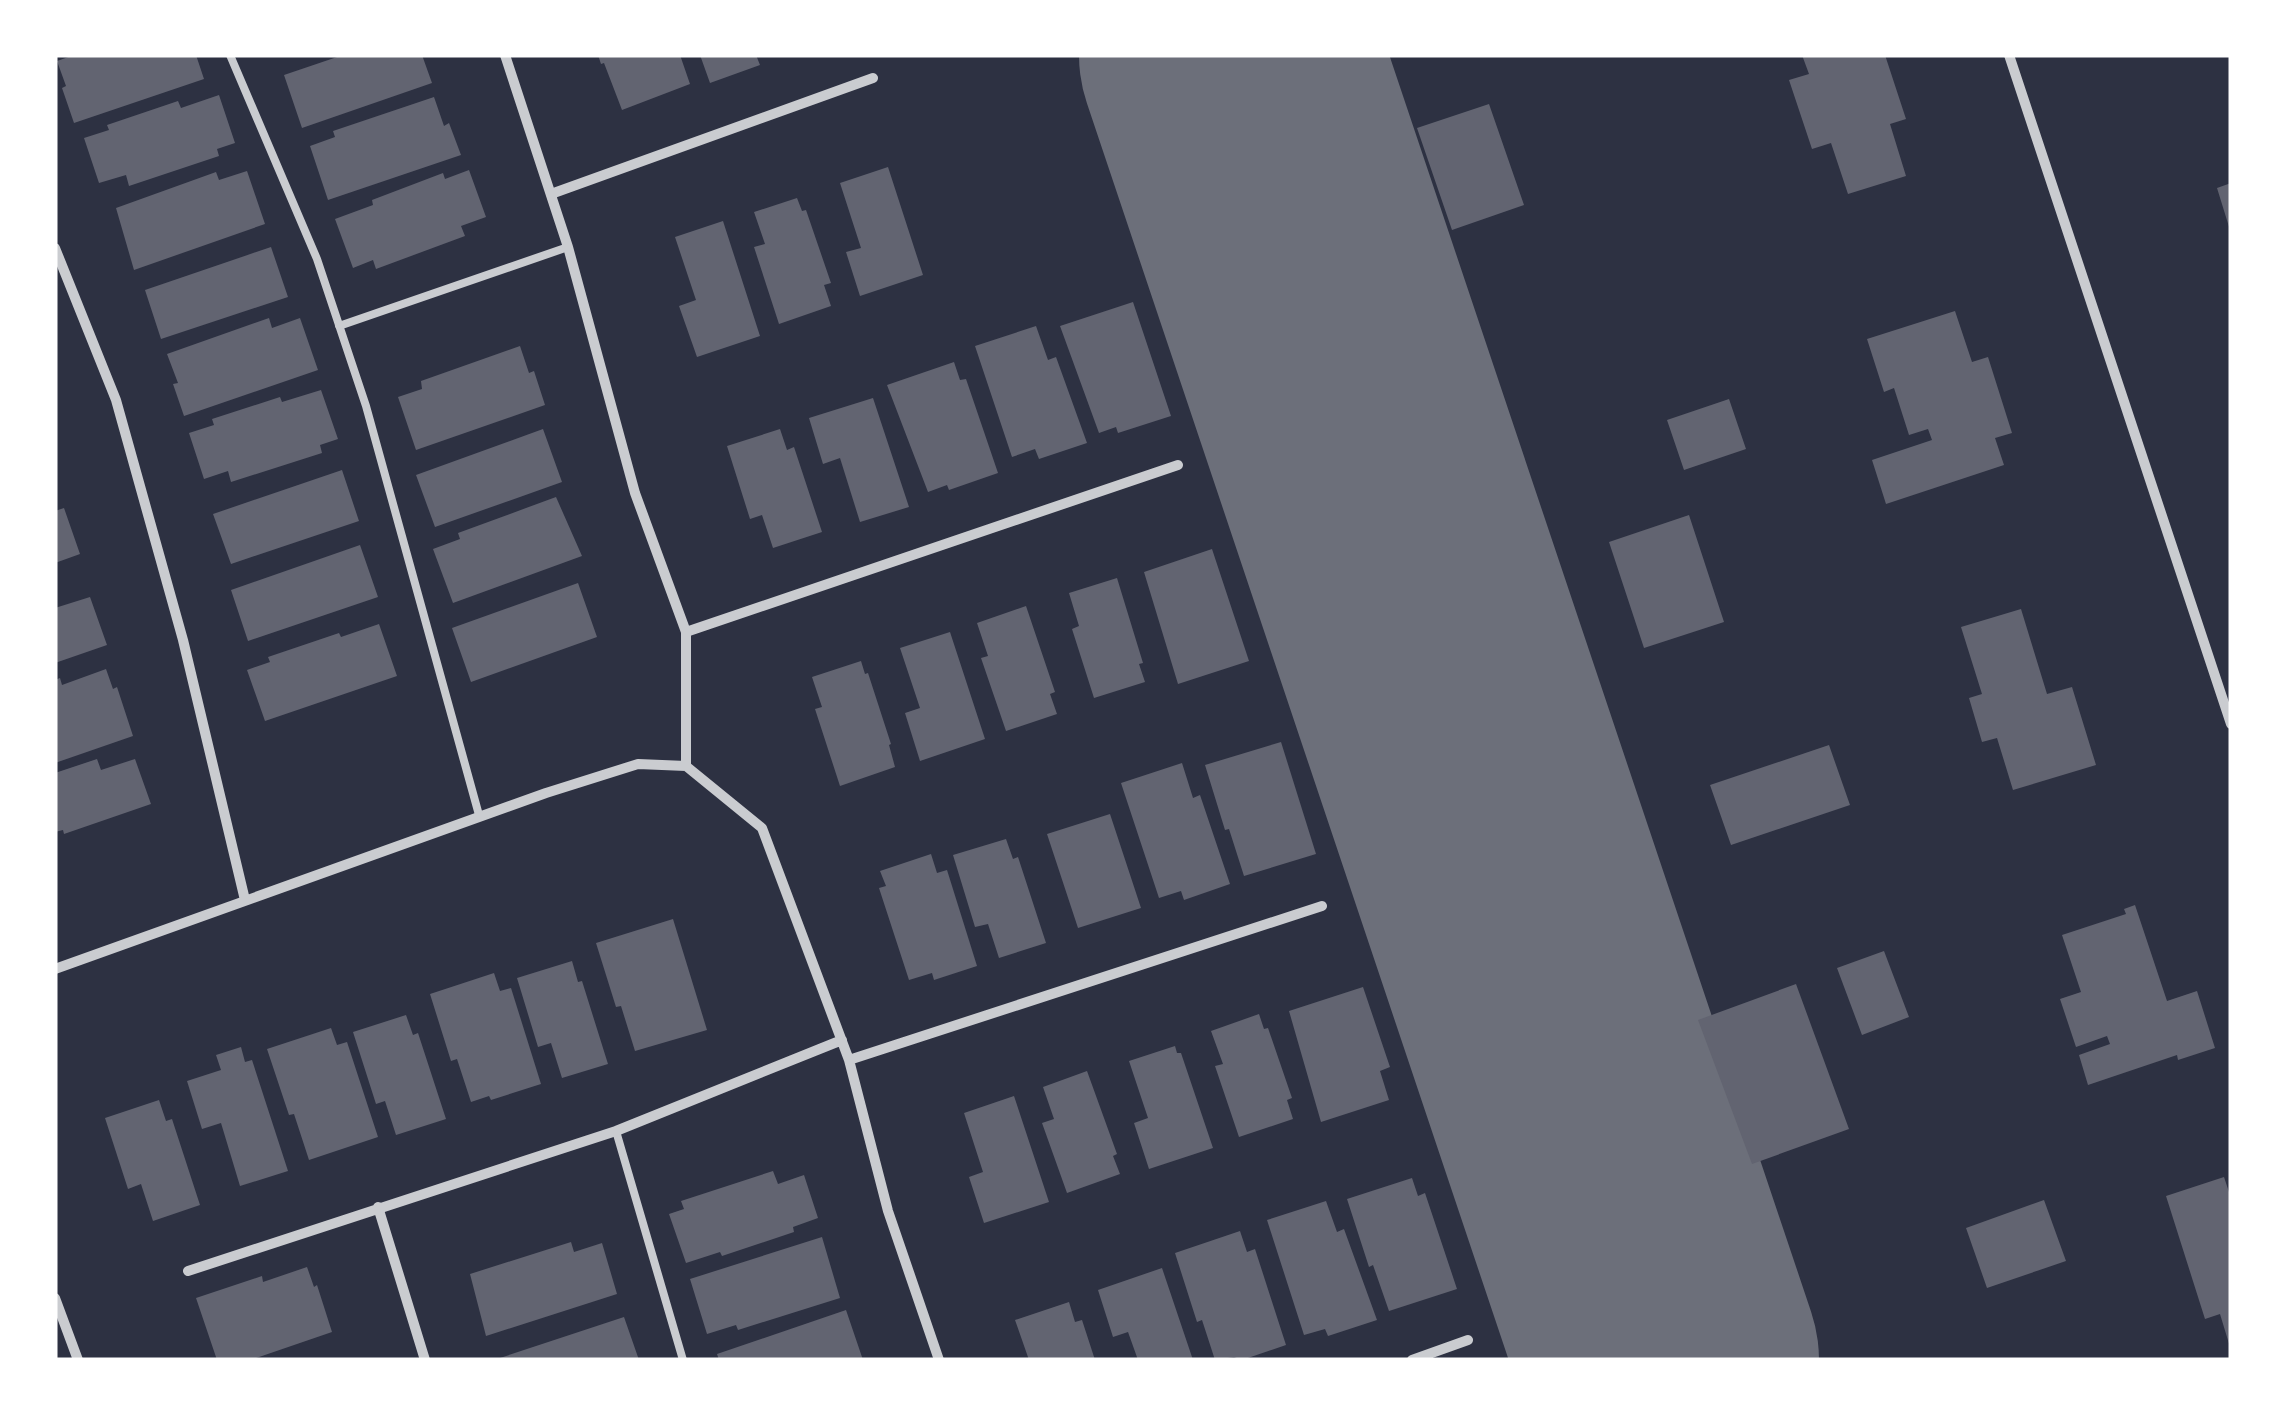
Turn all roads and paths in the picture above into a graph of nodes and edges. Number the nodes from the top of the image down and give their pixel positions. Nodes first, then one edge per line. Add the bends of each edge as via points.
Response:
1 (230, 55) edge
2 (505, 55) edge
3 (2009, 55) edge
4 (873, 78) dead end
5 (551, 194) junction
6 (568, 247) junction
7 (55, 248) edge
8 (339, 326) junction
9 (1178, 464) dead end
10 (686, 632) junction
11 (2231, 724) edge
12 (686, 766) junction
13 (479, 815) junction
14 (245, 900) junction
15 (1322, 906) dead end
16 (55, 969) edge
17 (842, 1040) junction
18 (849, 1060) junction
19 (616, 1131) junction
20 (378, 1207) junction
21 (188, 1271) dead end
22 (55, 1298) edge
23 (1468, 1340) dead end
24 (78, 1360) edge
25 (426, 1360) edge
26 (684, 1360) edge
27 (939, 1360) edge
28 (1412, 1360) edge

1 - 8 lane
2 - 5 street
3 - 11 street
4 - 5 street
5 - 6 street
6 - 8 lane
6 - 10 street via 635,492
7 - 14 street via 116,400
8 - 13 lane
9 - 10 street
10 - 12 street
12 - 13 street via 638,764
12 - 17 street via 762,828
13 - 14 street
14 - 16 street
15 - 18 street
17 - 18 street
17 - 19 street
18 - 27 street via 888,1211
19 - 20 street
19 - 26 lane
20 - 21 street
20 - 25 street
22 - 24 street
23 - 28 street

